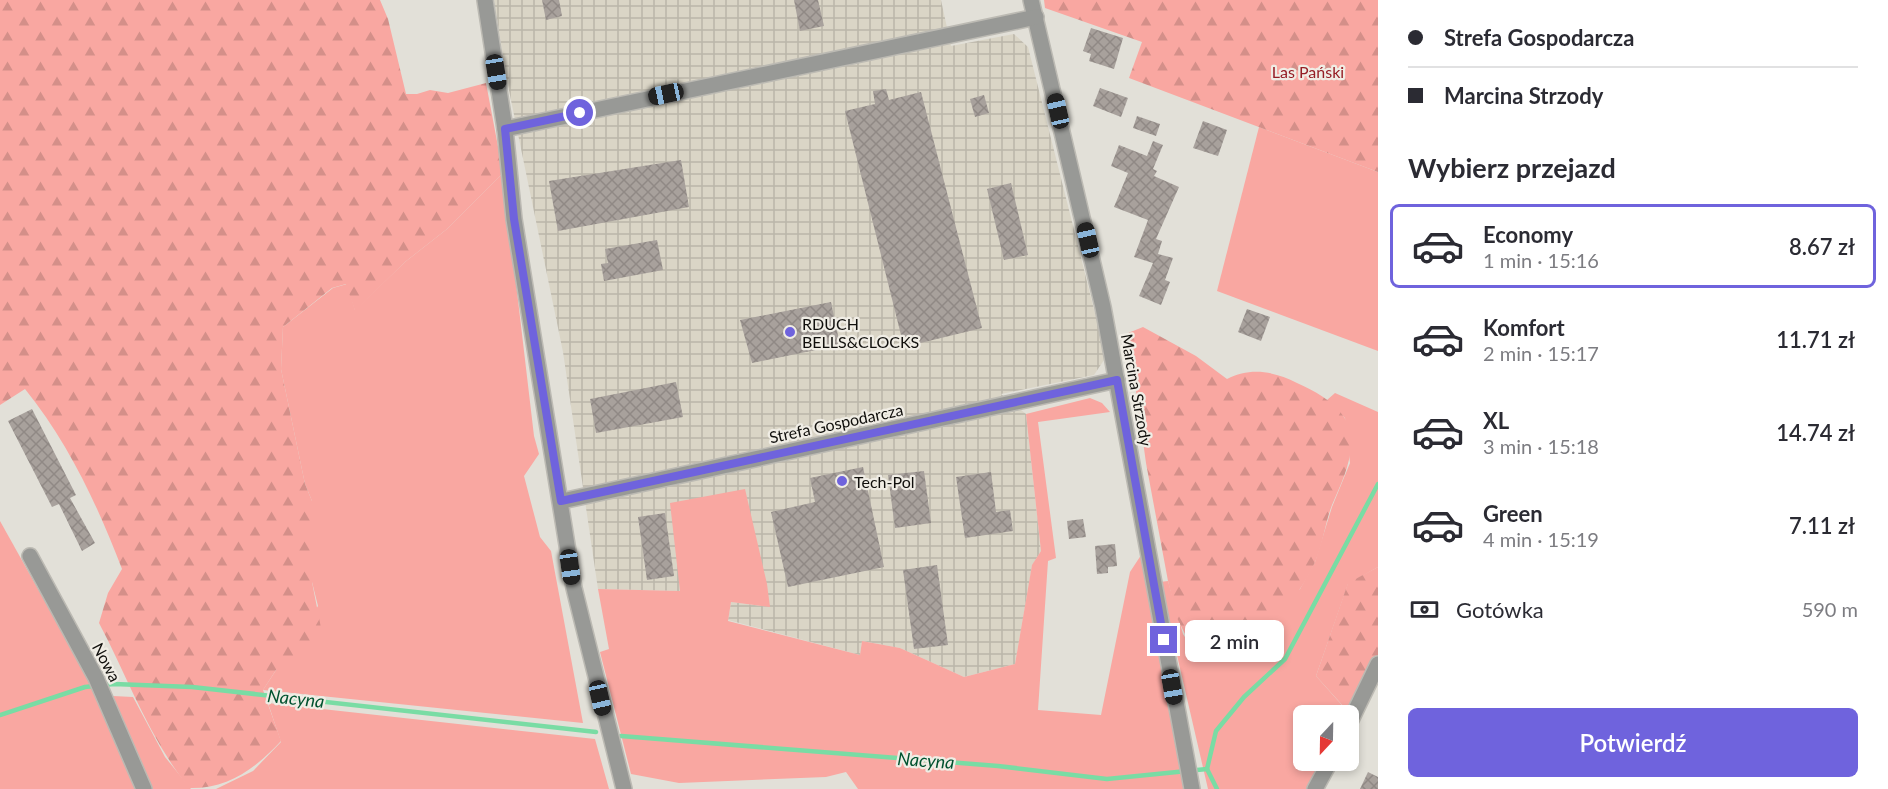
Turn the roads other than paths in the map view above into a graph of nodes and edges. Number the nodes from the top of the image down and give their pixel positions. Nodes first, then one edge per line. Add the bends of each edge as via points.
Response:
1 (485, 0) edge
2 (1031, 0) edge
3 (1035, 17) junction
4 (505, 129) junction
5 (1117, 380) junction
6 (561, 501) junction
7 (30, 556) dead end
8 (1378, 664) edge
9 (1358, 705) edge
10 (1325, 771) edge
11 (1192, 786) edge
12 (144, 789) edge
13 (624, 789) edge
14 (1315, 789) edge

1 - 4 street
2 - 3 street, Marcina Strzody
3 - 4 street
3 - 5 street, Marcina Strzody
4 - 6 street via 514,219
5 - 6 street, Strefa Gospodarcza
5 - 11 street, Marcina Strzody
6 - 13 street via 573,588
7 - 12 street, Nowa via 99,685
8 - 9 street
10 - 14 street

